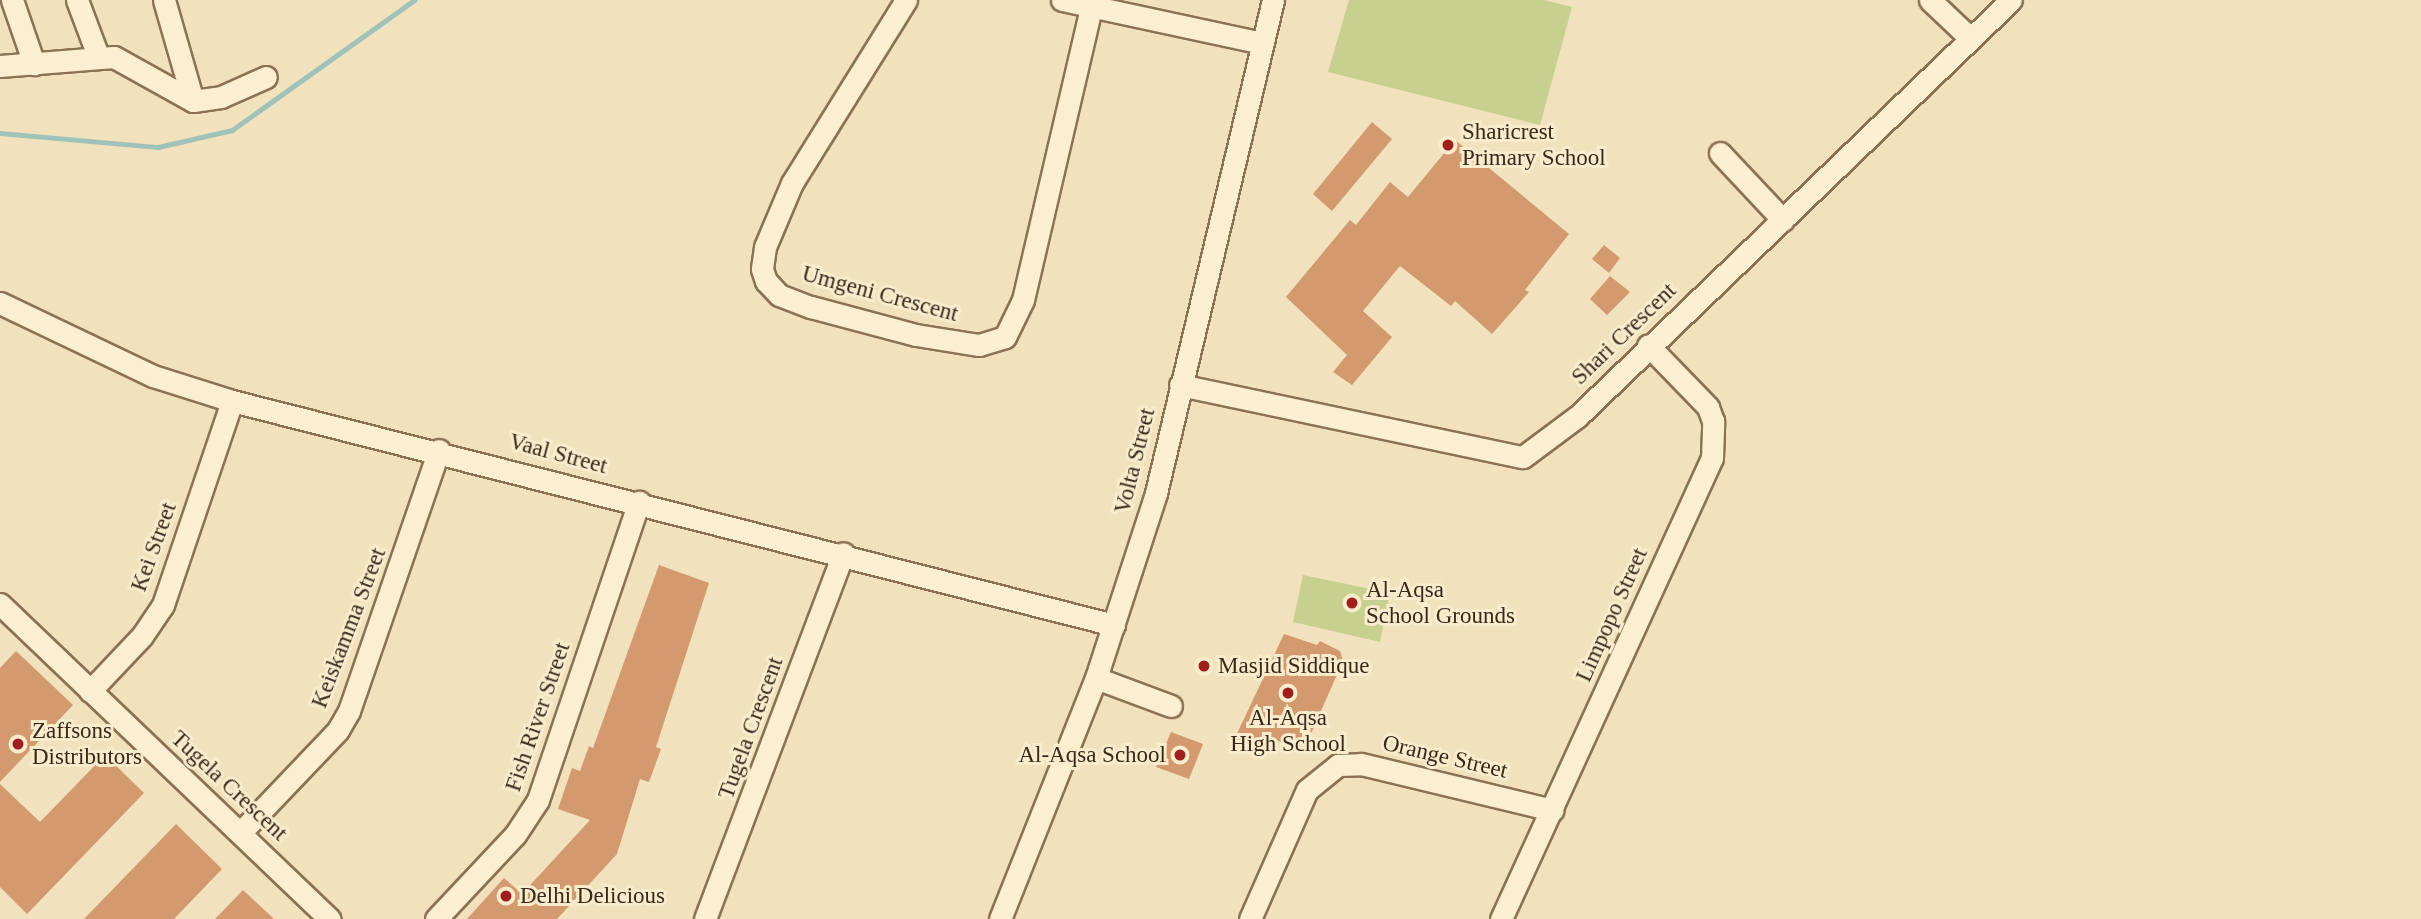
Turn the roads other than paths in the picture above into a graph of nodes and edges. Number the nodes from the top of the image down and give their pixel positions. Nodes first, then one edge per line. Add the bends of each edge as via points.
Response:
1 (12, 0) edge
2 (77, 0) edge
3 (164, 0) edge
4 (906, 0) edge
5 (1062, 0) edge
6 (1273, 0) edge
7 (1930, 0) edge
8 (2011, 0) edge
9 (1091, 8) junction
10 (1970, 38) junction
11 (1262, 43) junction
12 (98, 56) junction
13 (34, 64) junction
14 (0, 66) edge
15 (266, 77) dead end
16 (193, 101) junction
17 (1720, 153) dead end
18 (1783, 220) junction
19 (0, 303) edge
20 (1648, 345) junction
21 (1180, 385) junction
22 (232, 401) junction
23 (439, 450) junction
24 (639, 502) junction
25 (843, 553) junction
26 (0, 604) edge
27 (1114, 625) junction
28 (1096, 678) junction
29 (90, 691) junction
30 (1171, 706) dead end
31 (1553, 810) junction
32 (241, 832) junction
33 (330, 919) edge
34 (436, 919) edge
35 (705, 919) edge
36 (1000, 919) edge
37 (1250, 919) edge
38 (1501, 919) edge

1 - 13 street
2 - 12 street
3 - 16 street
4 - 9 street, Umgeni Crescent via 792,183 765,247 762,269 779,295 811,307 916,335 979,345 1005,337 1023,300
5 - 9 street
6 - 11 street, Volta Street
7 - 10 street
8 - 10 street, Shari Crescent
9 - 11 street
10 - 18 street, Shari Crescent
11 - 21 street, Volta Street
12 - 13 street
12 - 16 street via 122,61
13 - 14 street
15 - 16 street via 221,97
17 - 18 street
18 - 20 street, Shari Crescent
19 - 22 street, Vaal Street via 153,376
20 - 21 street, Shari Crescent via 1578,416 1523,457
20 - 31 street, Limpopo Street via 1708,407 1713,421 1712,458
21 - 27 street, Volta Street via 1156,493
22 - 23 street, Vaal Street
22 - 29 street, Kei Street via 163,605 142,636
23 - 24 street, Vaal Street
23 - 32 street, Keiskamma Street via 349,711 338,730
24 - 25 street, Vaal Street
24 - 34 street, Fish River Street via 538,800 515,835
25 - 27 street, Vaal Street
25 - 35 street, Tugela Crescent
26 - 29 street, Tugela Crescent
27 - 28 street, Volta Street
28 - 30 street
28 - 36 street, Volta Street
29 - 32 street, Tugela Crescent
31 - 37 street, Orange Street via 1361,764 1338,765 1307,790
31 - 38 street, Limpopo Street
32 - 33 street, Tugela Crescent

